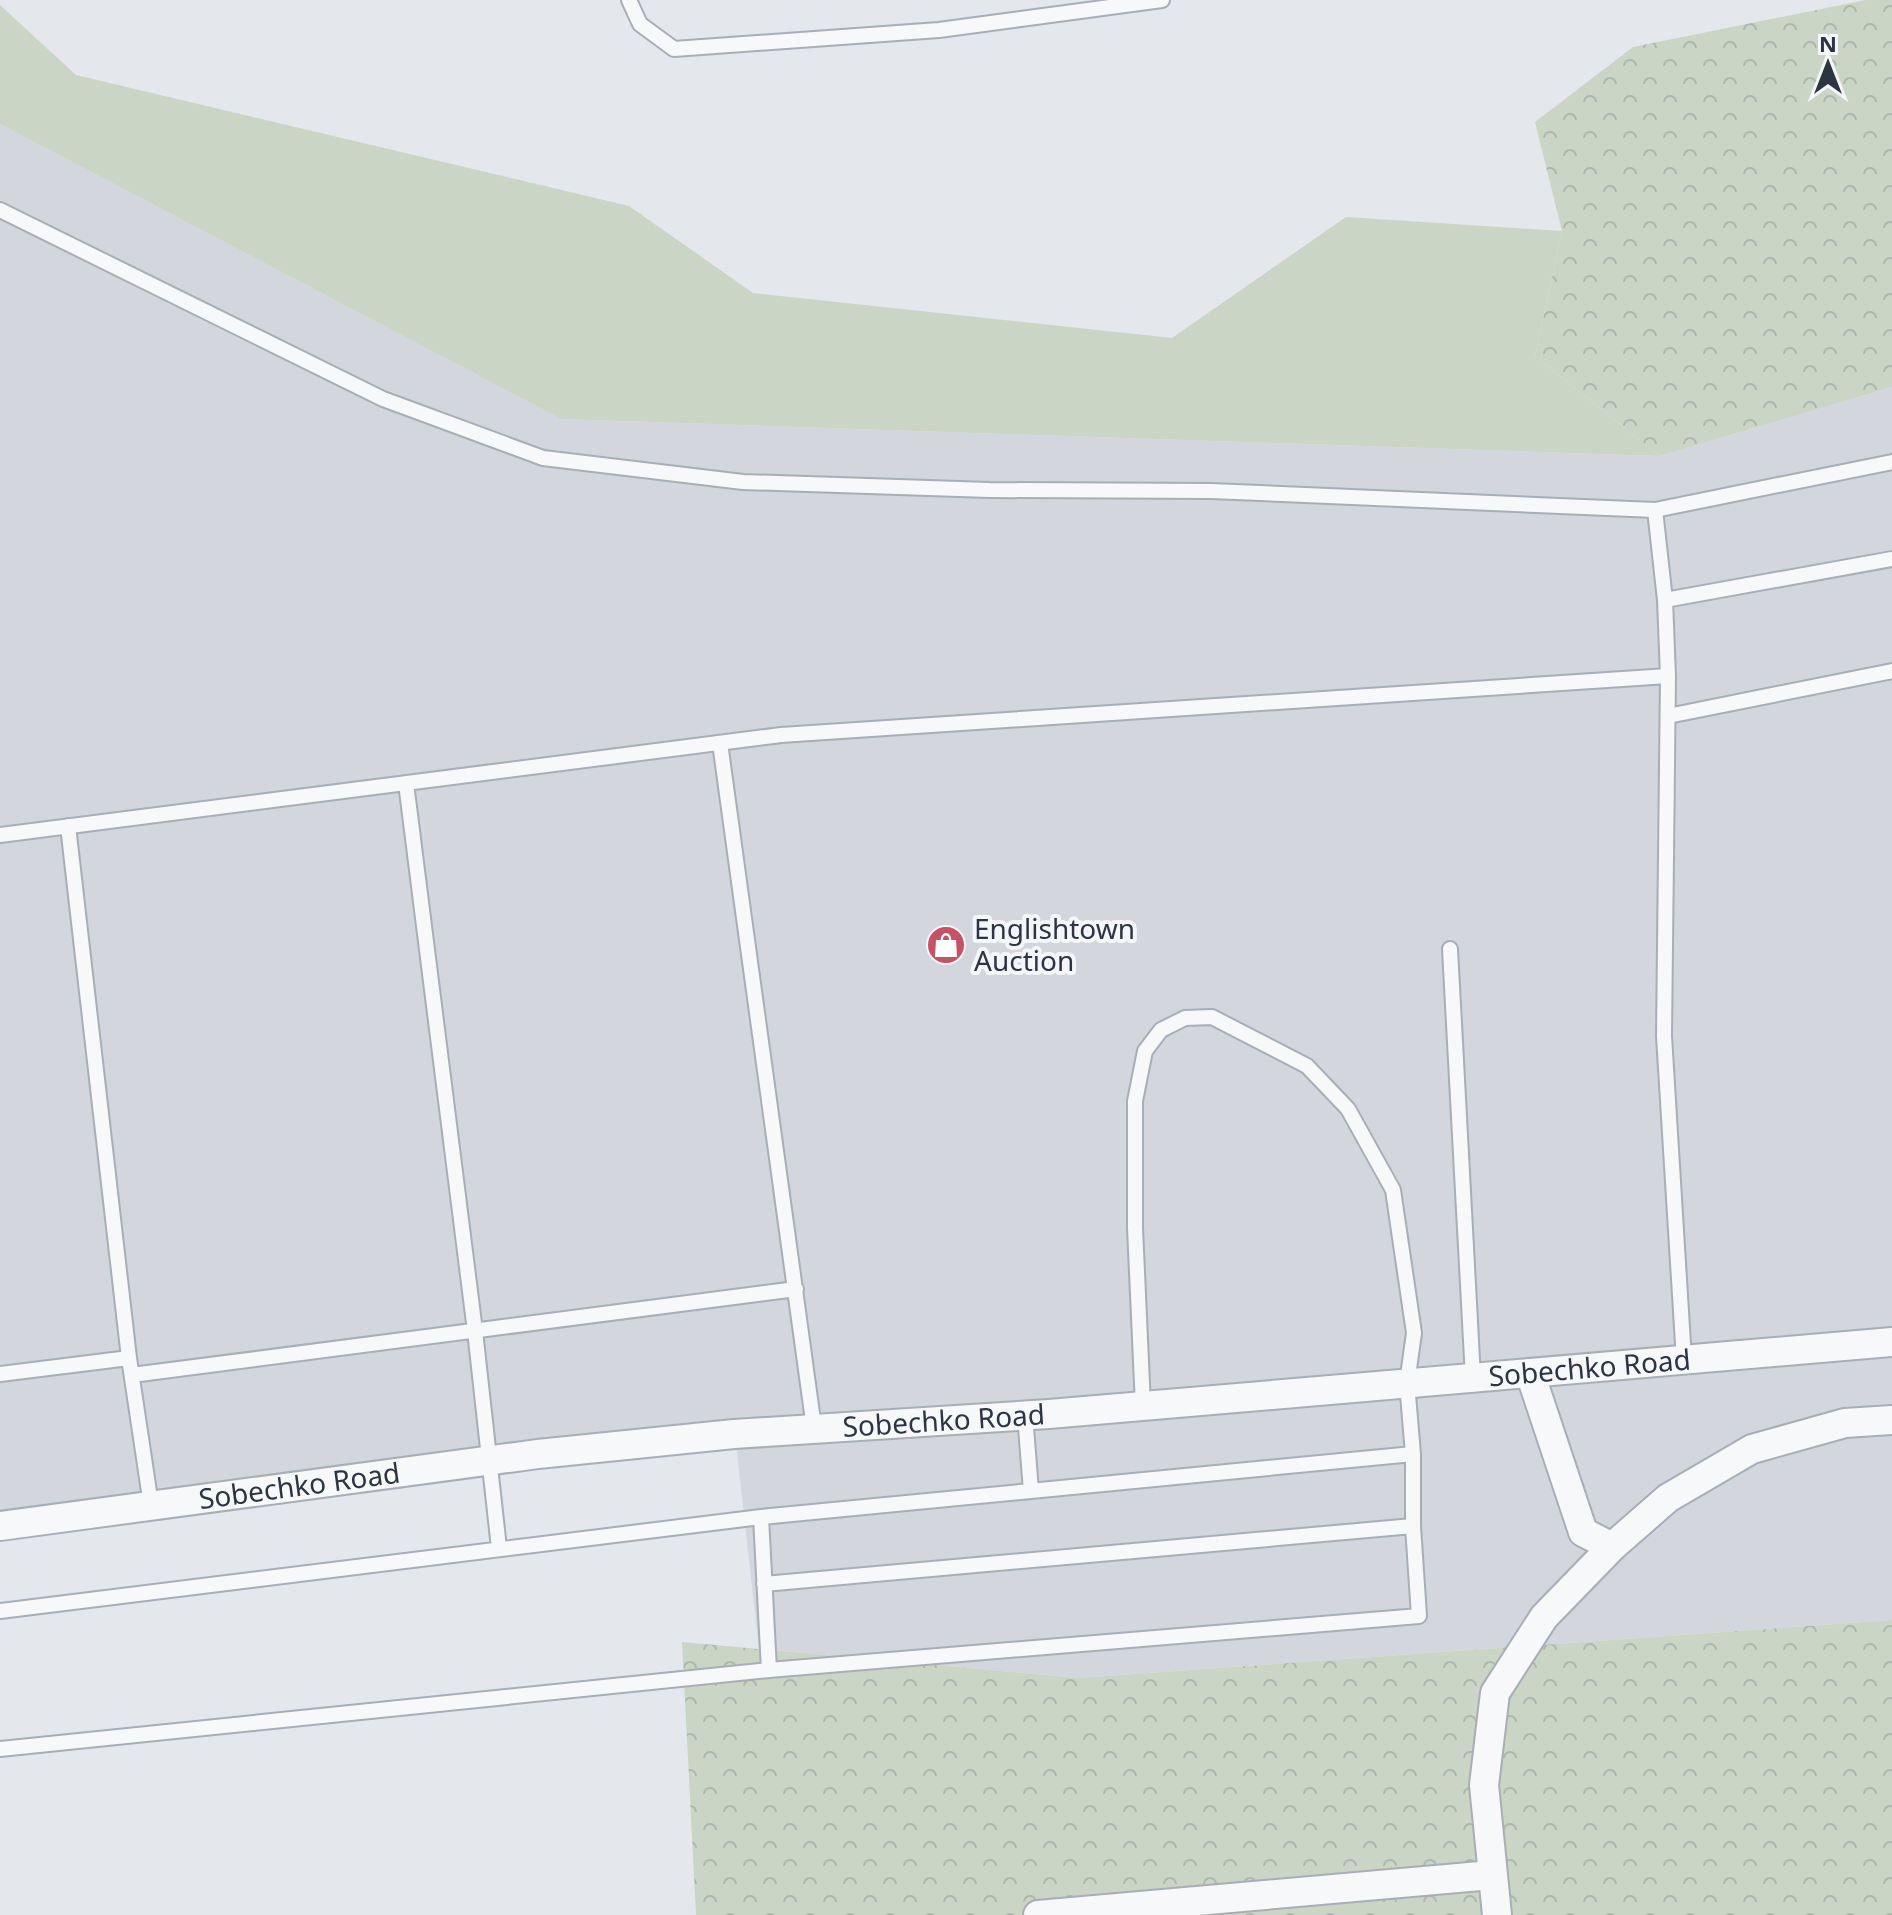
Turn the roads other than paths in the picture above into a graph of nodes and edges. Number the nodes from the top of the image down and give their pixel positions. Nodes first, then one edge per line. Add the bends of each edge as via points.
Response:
1 (629, 0) edge
2 (1162, 0) edge
3 (0, 210) edge
4 (1892, 462) edge
5 (1655, 510) junction
6 (1892, 559) edge
7 (1665, 600) junction
8 (1892, 671) edge
9 (1668, 676) junction
10 (1668, 716) junction
11 (720, 743) junction
12 (406, 783) junction
13 (68, 826) junction
14 (0, 835) edge
15 (1450, 949) dead end
16 (796, 1289) junction
17 (475, 1331) junction
18 (1892, 1342) edge
19 (129, 1358) junction
20 (1684, 1360) junction
21 (1530, 1373) junction
22 (0, 1374) edge
23 (132, 1375) junction
24 (1473, 1378) junction
25 (1407, 1383) junction
26 (1143, 1406) junction
27 (1025, 1415) junction
28 (1892, 1420) edge
29 (814, 1428) junction
30 (1413, 1454) junction
31 (488, 1461) junction
32 (1031, 1491) junction
33 (151, 1505) junction
34 (761, 1517) junction
35 (0, 1526) edge
36 (1413, 1526) junction
37 (1612, 1547) junction
38 (499, 1548) junction
39 (764, 1584) junction
40 (0, 1611) edge
41 (769, 1670) junction
42 (0, 1749) edge
43 (1492, 1875) junction
44 (1151, 1910) edge
45 (1038, 1915) edge
46 (1497, 1915) edge

1 - 2 lane via 640,24 674,49 939,30
3 - 5 lane via 383,399 543,458 743,482 1211,491
4 - 5 lane
5 - 7 lane
6 - 7 lane
7 - 9 lane
8 - 10 lane
9 - 10 lane
9 - 11 lane
10 - 20 lane via 1664,1036
11 - 12 lane
11 - 16 lane
12 - 13 lane
12 - 17 lane
13 - 14 lane
13 - 19 lane
15 - 24 lane
16 - 17 lane
16 - 29 lane
17 - 23 lane
17 - 31 lane
18 - 20 street, Sobechko Road
19 - 22 lane
19 - 23 lane
20 - 21 street, Sobechko Road
21 - 24 street, Sobechko Road
21 - 37 street via 1583,1532
23 - 33 lane
24 - 25 street, Sobechko Road
25 - 26 street, Sobechko Road
25 - 26 lane via 1414,1333 1393,1190 1348,1109 1307,1066 1212,1017 1185,1018 1161,1030 1145,1051 1135,1101
25 - 30 lane
26 - 27 street, Sobechko Road
27 - 29 street, Sobechko Road
27 - 32 lane
28 - 37 street via 1845,1423 1752,1449 1668,1498
29 - 31 street, Sobechko Road
30 - 32 lane
30 - 36 lane
31 - 33 street, Sobechko Road
31 - 38 lane
32 - 34 lane
33 - 35 street, Sobechko Road
34 - 38 lane
34 - 39 lane
36 - 39 lane
36 - 41 lane via 1419,1616
37 - 43 street via 1544,1617 1495,1693 1484,1785
38 - 40 lane
39 - 41 lane
41 - 42 lane
43 - 44 street
43 - 46 street
44 - 45 street

